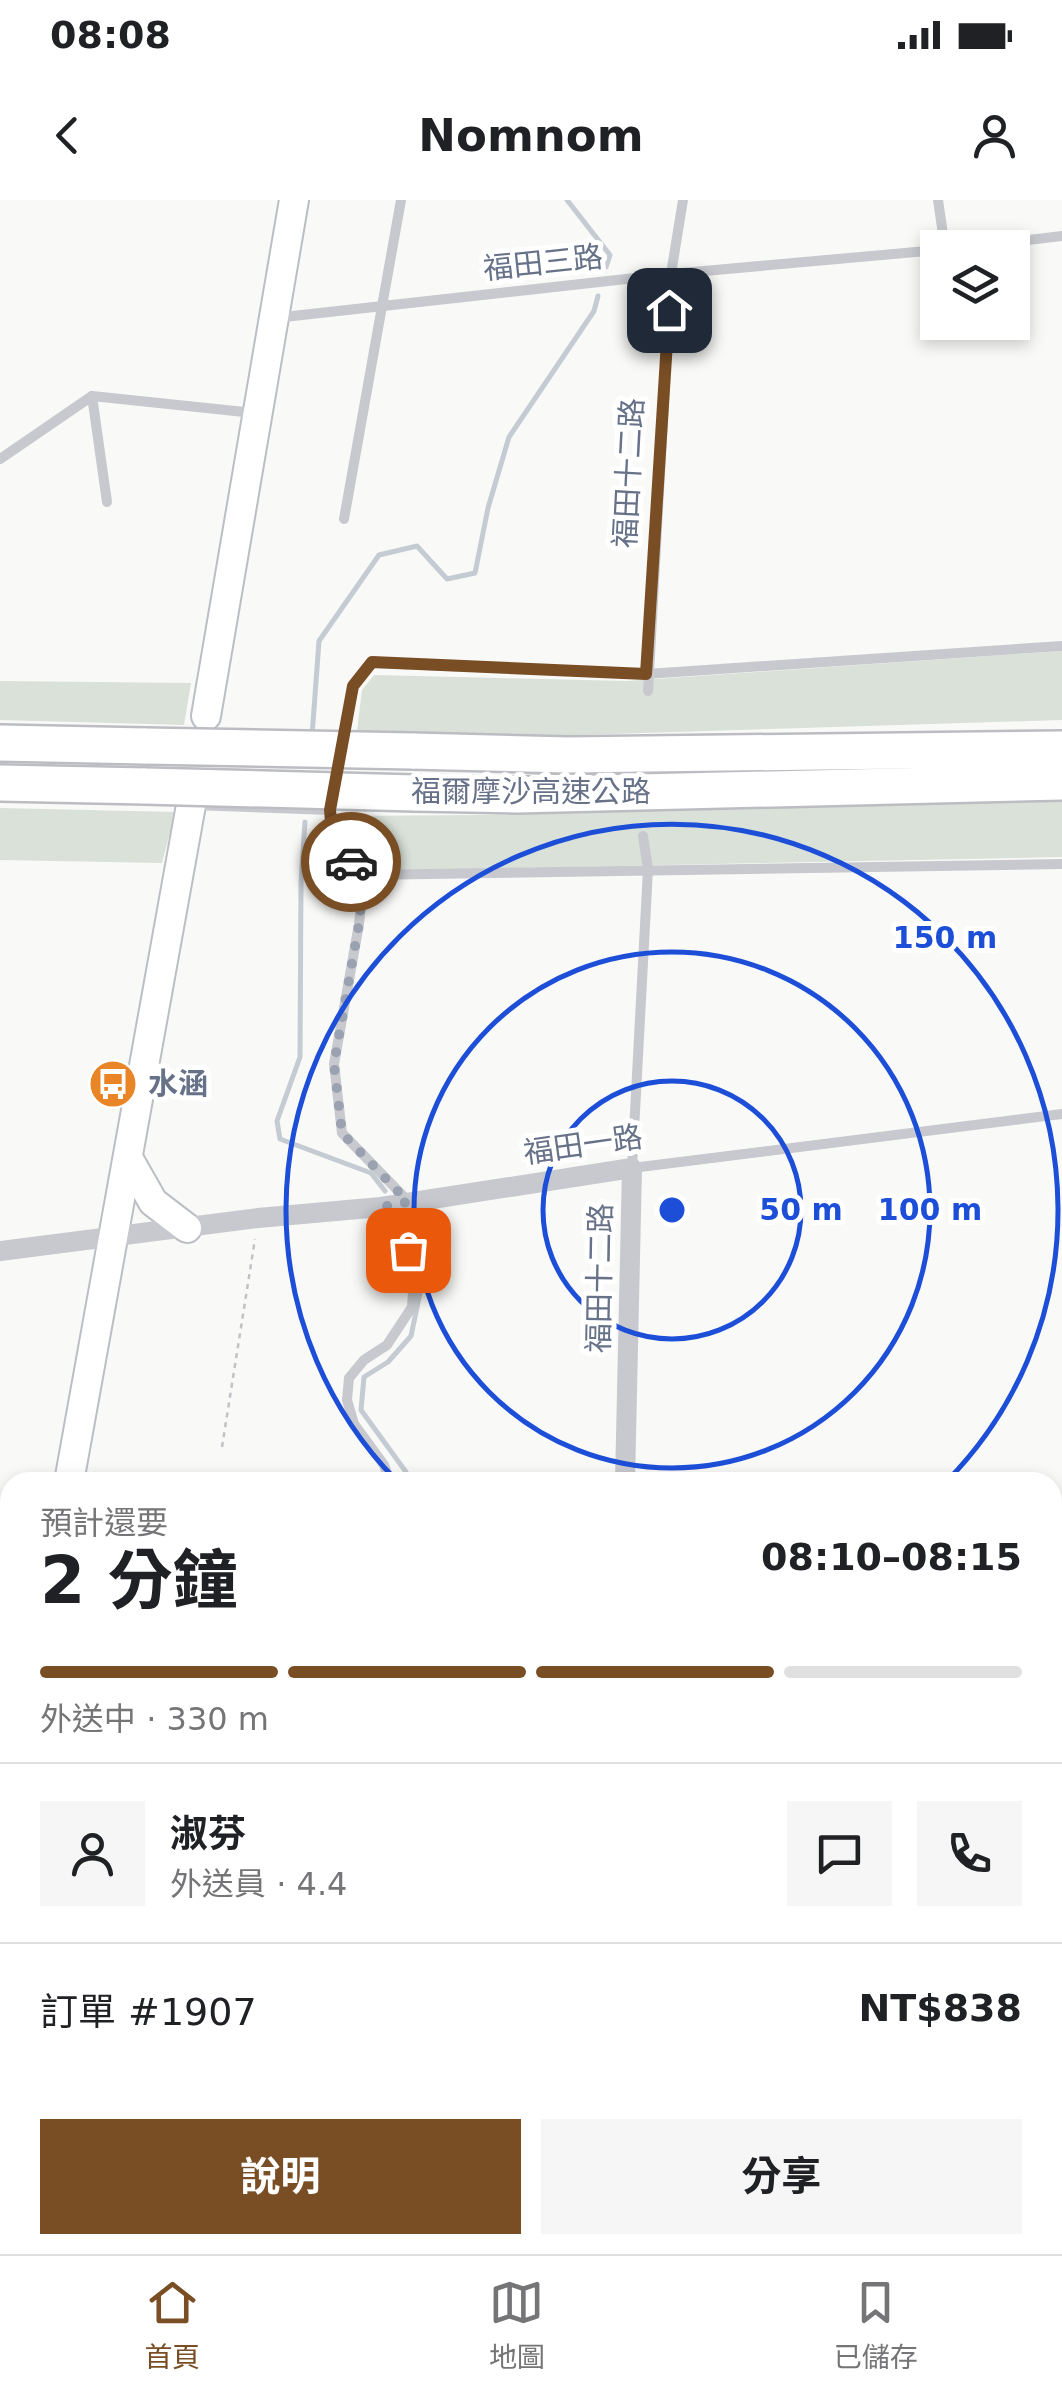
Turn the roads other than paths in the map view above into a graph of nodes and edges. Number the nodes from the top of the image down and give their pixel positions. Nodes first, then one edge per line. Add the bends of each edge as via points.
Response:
1 (294, 200) edge
2 (401, 200) edge
3 (683, 200) edge
4 (938, 200) edge
5 (942, 230) edge
6 (1062, 236) edge
7 (1030, 240) edge
8 (920, 252) edge
9 (671, 274) junction
10 (382, 306) junction
11 (274, 318) junction
12 (92, 396) junction
13 (259, 413) junction
14 (0, 459) edge
15 (108, 502) dead end
16 (344, 519) dead end
17 (1062, 646) edge
18 (646, 674) junction
19 (648, 691) dead end
20 (206, 716) dead end
21 (0, 743) edge
22 (1062, 749) edge
23 (1062, 782) edge
24 (0, 783) edge
25 (191, 805) joint
26 (330, 810) junction
27 (642, 836) dead end
28 (1062, 864) edge
29 (648, 869) junction
30 (364, 875) junction
31 (1062, 1114) edge
32 (128, 1158) junction
33 (632, 1168) junction
34 (408, 1202) junction
35 (382, 1207) junction
36 (187, 1228) junction
37 (113, 1238) junction
38 (0, 1251) edge
39 (71, 1472) edge
40 (386, 1472) edge
41 (625, 1472) edge

1 - 11 main road
2 - 10 lane
3 - 9 lane, 福田十二路
4 - 5 lane
6 - 7 lane
8 - 9 lane, 福田三路
9 - 10 lane, 福田三路
9 - 18 lane, 福田十二路
10 - 11 lane, 福田三路
10 - 16 lane
11 - 13 main road
12 - 13 lane
12 - 14 lane
12 - 15 lane
13 - 20 main road
17 - 18 lane
18 - 19 lane, 福田十二路
18 - 26 lane via 372,662 353,686
21 - 22 highway, 福爾摩沙高速公路, bridge via 588,754
23 - 24 highway, 福爾摩沙高速公路, bridge via 536,794
25 - 26 lane
25 - 32 main road
26 - 30 lane via 340,851
27 - 29 lane, 福田十二路
28 - 29 lane
29 - 30 lane
29 - 33 lane, 福田十二路
30 - 34 lane via 334,1064 342,1133
31 - 33 lane, 福田一路
32 - 36 main road via 153,1202
32 - 37 main road
33 - 34 street, 福田一路
33 - 41 street, 福田十二路
34 - 35 street, 福田一路
35 - 36 street, 福田一路
35 - 40 lane via 415,1262 412,1307 387,1346 349,1378 347,1400 354,1424
36 - 37 street, 福田一路
37 - 38 street, 福田一路
37 - 39 main road

